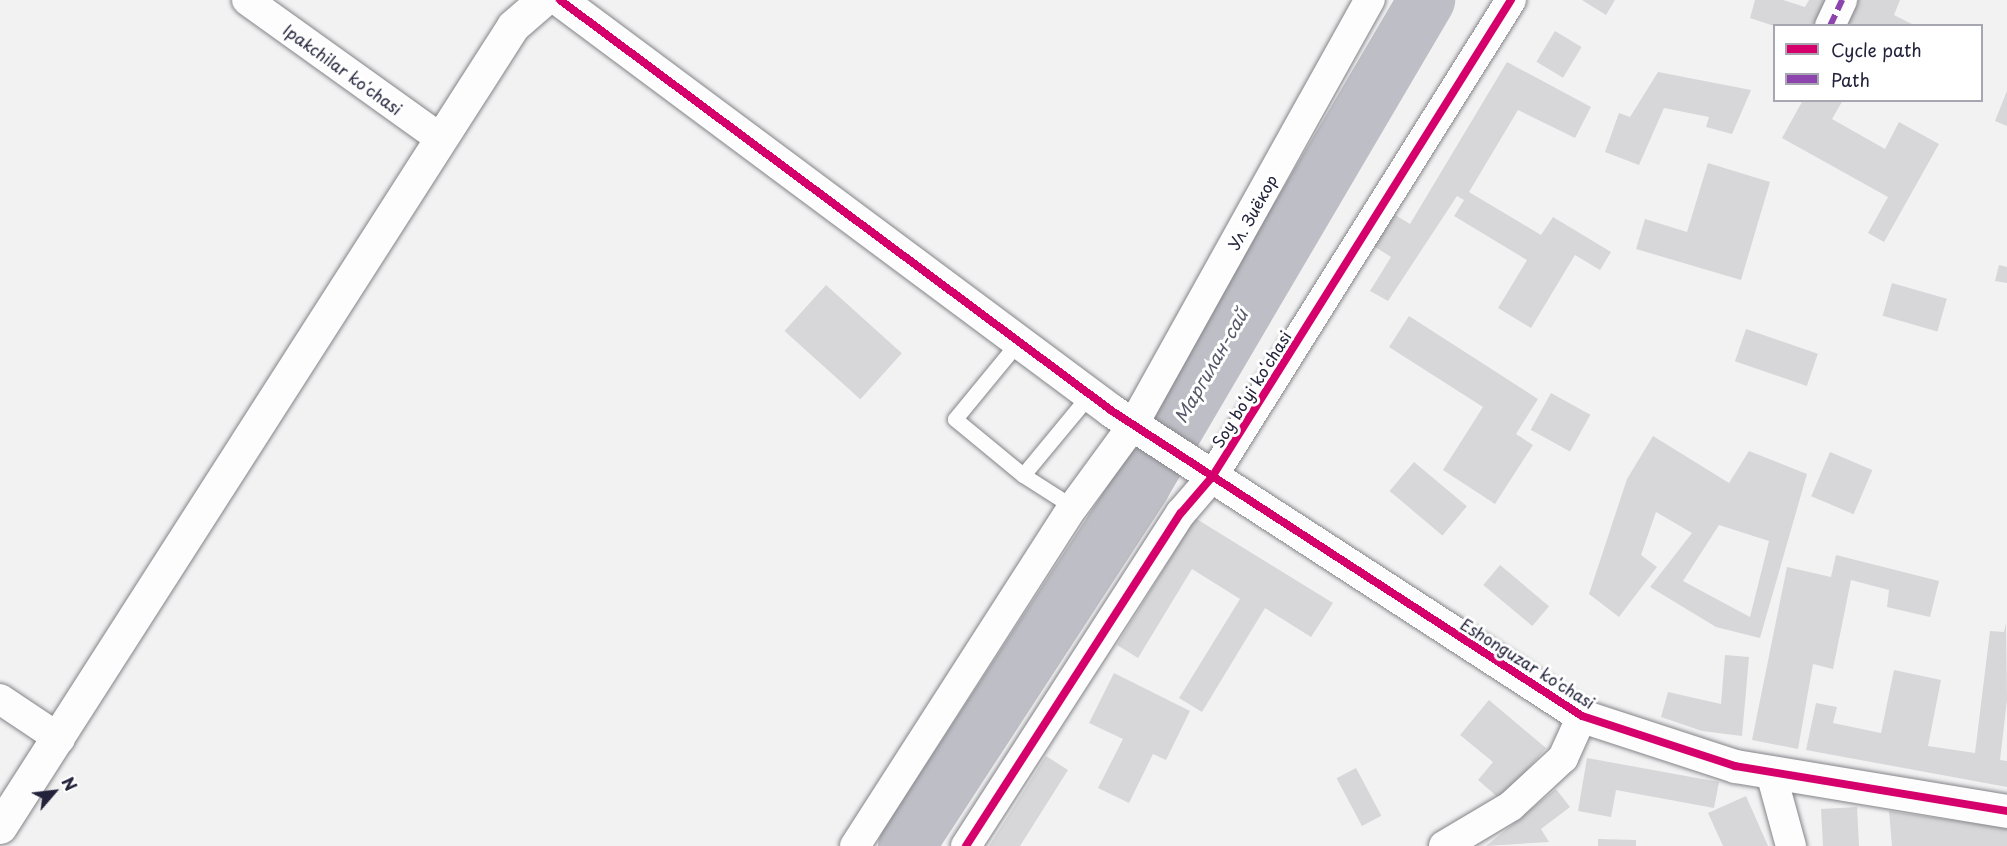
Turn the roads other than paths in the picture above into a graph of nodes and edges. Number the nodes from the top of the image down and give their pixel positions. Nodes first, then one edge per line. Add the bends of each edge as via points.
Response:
1 (247, 0) edge
2 (543, 0) edge
3 (560, 0) edge
4 (1370, 0) edge
5 (1511, 0) edge
6 (1842, 0) edge
7 (1831, 24) edge
8 (440, 138) junction
9 (1019, 340) junction
10 (1112, 410) junction
11 (1023, 475) junction
12 (1212, 477) junction
13 (1073, 507) junction
14 (0, 699) edge
15 (1582, 716) junction
16 (60, 739) junction
17 (1771, 773) junction
18 (2007, 812) edge
19 (0, 827) edge
20 (855, 846) edge
21 (966, 846) edge
22 (1444, 846) edge
23 (1791, 846) edge

1 - 8 street, Ipakchilar koʻchasi
2 - 8 street via 513,26
3 - 9 street, Eshonguzar ko'chasi
4 - 10 street, Ул. Зиёкор
5 - 12 street, Soy boʻyi koʻchasi
6 - 7 street
8 - 16 street
9 - 10 street, Eshonguzar ko'chasi
9 - 11 lane via 955,419
10 - 11 lane
10 - 12 street, Eshonguzar ko'chasi
10 - 13 street, Ул. Зиёкор
11 - 13 lane
12 - 15 street, Eshonguzar ko'chasi
12 - 21 street, Soy boʻyi koʻchasi via 1181,513
13 - 20 street, Ул. Зиёкор
14 - 16 street
15 - 17 street, Eshonguzar ko'chasi via 1735,766
15 - 22 street via 1563,758 1511,806
16 - 19 street
17 - 18 street, Eshonguzar ko'chasi
17 - 23 street

